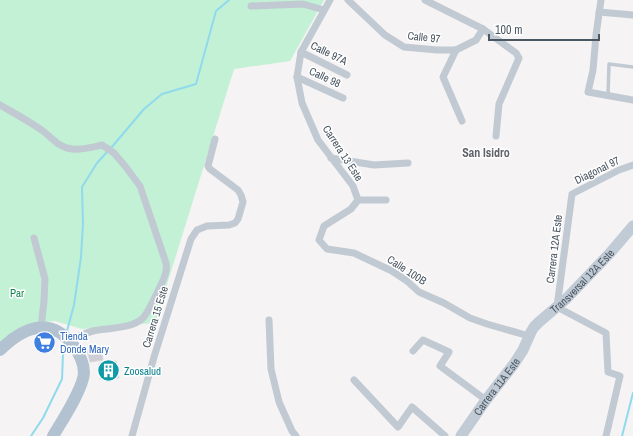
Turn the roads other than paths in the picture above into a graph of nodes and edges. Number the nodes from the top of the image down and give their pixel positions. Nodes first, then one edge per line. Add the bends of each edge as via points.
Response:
1 (330, 0) edge
2 (348, 0) edge
3 (425, 0) edge
4 (601, 0) edge
5 (251, 6) dead end
6 (324, 10) junction
7 (599, 12) junction
8 (633, 15) edge
9 (483, 29) junction
10 (456, 50) junction
11 (301, 52) junction
12 (633, 67) edge
13 (347, 75) dead end
14 (297, 77) junction
15 (608, 96) junction
16 (343, 98) dead end
17 (633, 100) edge
18 (0, 105) edge
19 (462, 122) dead end
20 (496, 136) dead end
21 (215, 139) dead end
22 (331, 158) junction
23 (408, 163) dead end
24 (633, 165) edge
25 (572, 194) joint
26 (358, 200) junction
27 (386, 200) dead end
28 (633, 226) edge
29 (34, 238) dead end
30 (557, 307) junction
31 (269, 320) dead end
32 (41, 328) junction
33 (529, 336) junction
34 (70, 340) junction
35 (0, 350) edge
36 (413, 351) dead end
37 (354, 380) dead end
38 (486, 400) junction
39 (53, 436) edge
40 (132, 436) edge
41 (296, 436) edge
42 (445, 436) edge
43 (461, 436) edge
44 (606, 436) edge

1 - 6 street, Carrera 13 Este
2 - 10 street, Calle 97 via 385,35 404,47
3 - 9 street
4 - 7 street
5 - 6 street via 303,4
6 - 11 street, Carrera 13 Este
7 - 8 street
7 - 15 street via 588,92
9 - 10 street, Calle 97 via 476,40
9 - 20 street via 516,53 519,58 499,104
10 - 19 street via 443,77
11 - 13 street, Calle 97A
11 - 14 street, Carrera 13 Este
12 - 15 lane via 609,64
14 - 16 street, Calle 98
14 - 22 street, Carrera 13 Este via 302,103 318,140
15 - 17 street
18 - 34 street via 64,147 87,148 102,144 114,153 140,186 166,262 166,274 143,318 136,323 92,331
21 - 40 street, Carrera 15 Este via 208,166 238,190 243,202 235,223 206,226 197,230 191,239
22 - 23 street via 374,165
22 - 26 street, Carrera 13 Este via 353,186
24 - 25 street, Diagonal 97
25 - 30 street, Carrera 12A Este
26 - 27 street
26 - 33 street, Calle 100B via 351,209 324,226 319,240 327,249 354,253 392,271 419,292 470,318
28 - 30 street, Transversal 12A Este
29 - 32 street via 45,279
30 - 33 street, Transversal 12A Este via 539,322
30 - 44 street via 606,333 608,372 620,376
31 - 41 street via 271,369 279,402
32 - 34 main road via 53,329
32 - 35 main road via 28,330
33 - 38 street, Carrera 11A Este via 517,361
34 - 39 main road via 80,356 84,373 79,389
36 - 38 street via 423,340 448,352 440,366
37 - 42 street via 398,427 412,407
38 - 43 street, Carrera 11A Este

